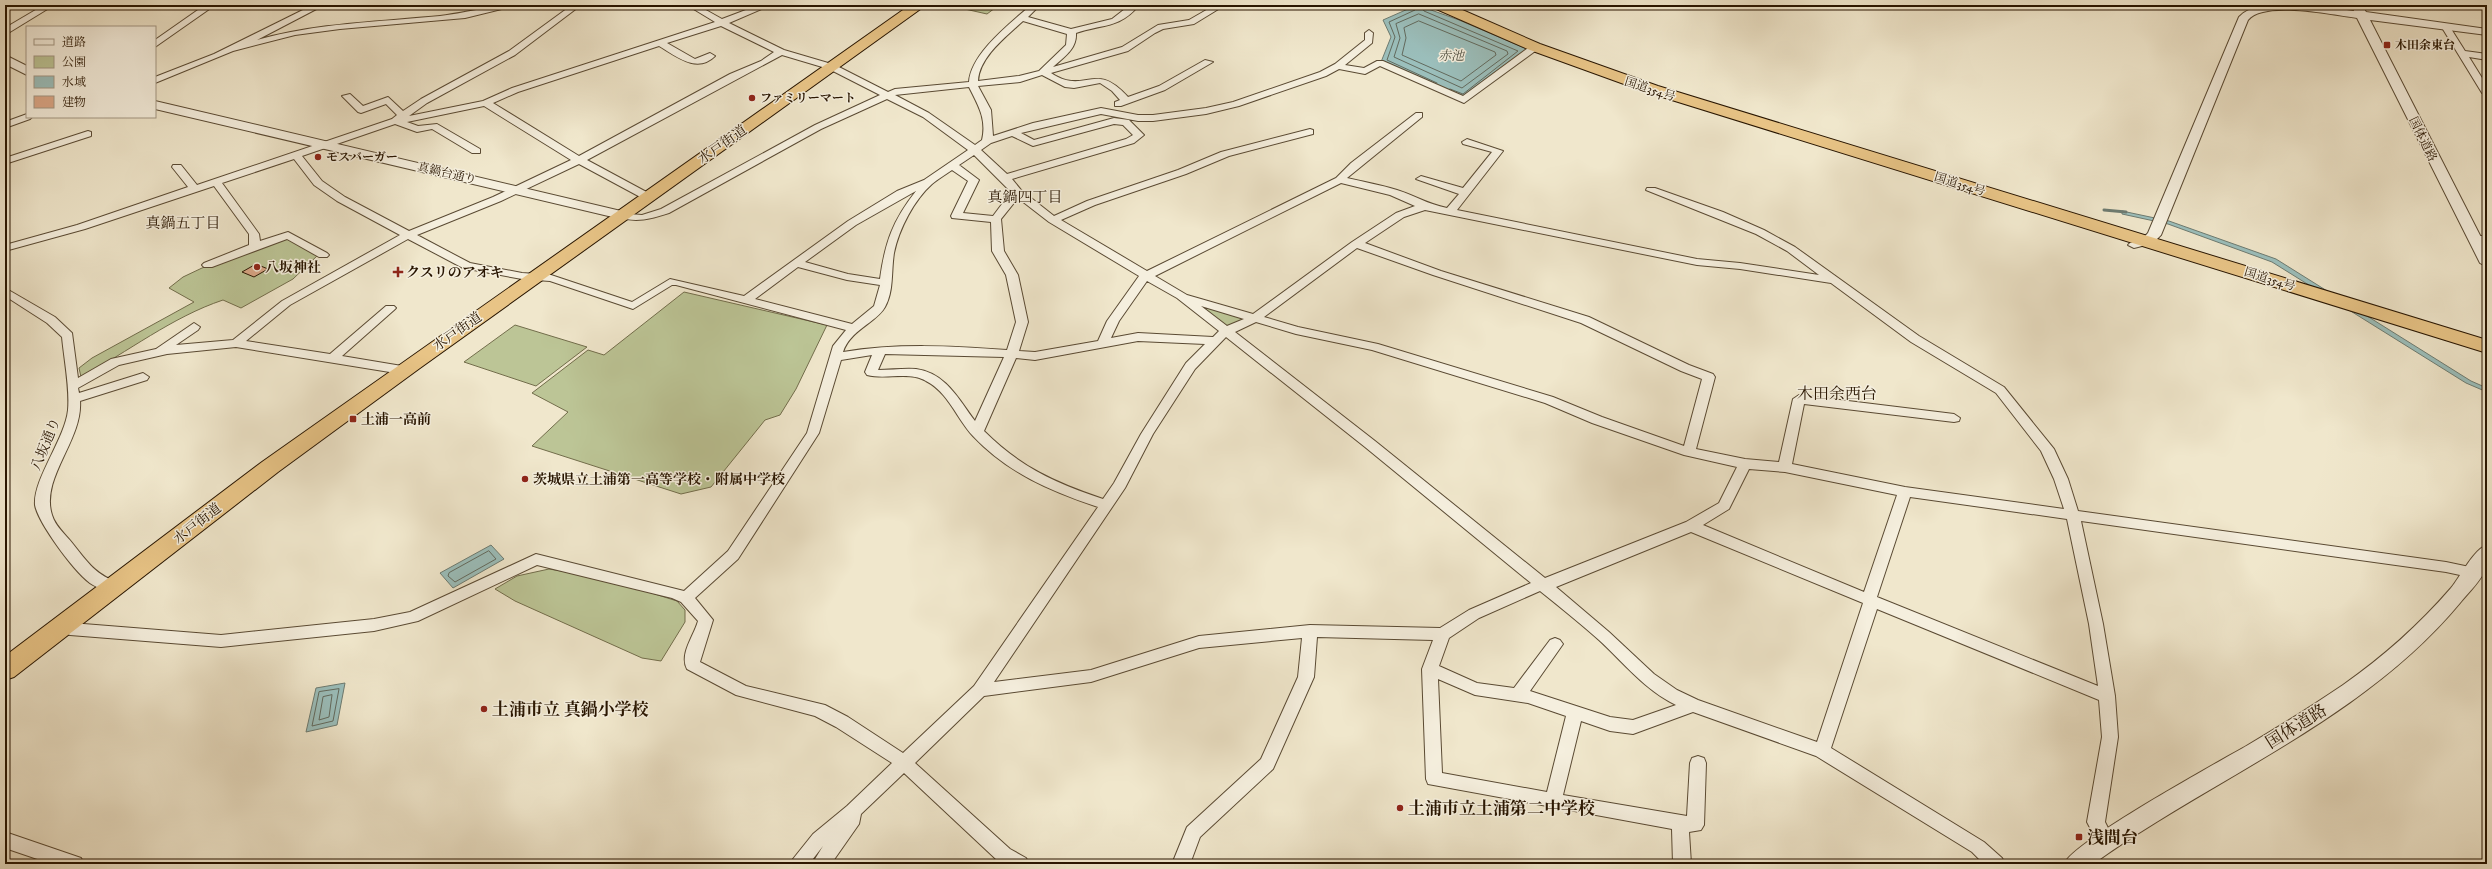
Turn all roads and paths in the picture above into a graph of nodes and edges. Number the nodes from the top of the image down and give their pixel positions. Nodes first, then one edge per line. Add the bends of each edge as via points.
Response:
1 (50, 5) edge
2 (211, 5) edge
3 (320, 5) edge
4 (577, 5) edge
5 (691, 5) edge
6 (768, 5) edge
7 (920, 5) edge
8 (1036, 5) edge
9 (1135, 5) edge
10 (1221, 5) edge
11 (1435, 5) edge
12 (1439, 5) edge
13 (508, 6) edge
14 (1458, 8) edge
15 (2359, 10) edge
16 (1022, 18) junction
17 (721, 23) junction
18 (2445, 26) junction
19 (5, 32) edge
20 (1071, 32) junction
21 (2487, 32) edge
22 (1370, 33) dead end
23 (658, 42) junction
24 (156, 43) edge
25 (1535, 47) junction
26 (232, 49) junction
27 (781, 52) junction
28 (2463, 53) junction
29 (710, 56) dead end
30 (2487, 56) edge
31 (5, 59) edge
32 (1208, 62) dead end
33 (1338, 66) junction
34 (832, 67) junction
35 (26, 70) edge
36 (1043, 72) junction
37 (156, 80) edge
38 (972, 84) junction
39 (2487, 93) edge
40 (888, 95) junction
41 (347, 96) dead end
42 (1125, 100) junction
43 (486, 102) junction
44 (156, 105) edge
45 (1101, 111) junction
46 (1419, 115) dead end
47 (23, 119) edge
48 (397, 120) junction
49 (5, 125) edge
50 (1310, 132) dead end
51 (1014, 133) junction
52 (88, 134) dead end
53 (986, 140) junction
54 (1467, 142) dead end
55 (328, 145) junction
56 (975, 150) junction
57 (476, 151) dead end
58 (296, 155) junction
59 (579, 160) junction
60 (5, 161) edge
61 (952, 166) junction
62 (177, 167) dead end
63 (1005, 178) junction
64 (1421, 179) dead end
65 (1340, 180) junction
66 (217, 182) junction
67 (928, 182) junction
68 (195, 189) junction
69 (516, 189) junction
70 (1651, 190) dead end
71 (1017, 192) junction
72 (1464, 192) junction
73 (648, 197) junction
74 (1424, 208) junction
75 (1449, 213) junction
76 (621, 215) junction
77 (996, 219) junction
78 (1053, 220) junction
79 (407, 235) junction
80 (2481, 239) edge
81 (2145, 241) junction
82 (1356, 244) junction
83 (255, 247) junction
84 (5, 248) edge
85 (323, 254) dead end
86 (795, 263) junction
87 (2487, 263) edge
88 (208, 265) dead end
89 (534, 276) junction
90 (1145, 276) junction
91 (1836, 280) junction
92 (886, 283) junction
93 (5, 291) edge
94 (1181, 296) junction
95 (746, 300) junction
96 (390, 308) dead end
97 (1255, 318) junction
98 (194, 327) dead end
99 (854, 328) junction
100 (1220, 337) junction
101 (2487, 338) edge
102 (236, 343) junction
103 (1102, 344) junction
104 (2487, 347) edge
105 (880, 350) junction
106 (159, 352) junction
107 (1012, 354) junction
108 (836, 357) junction
109 (333, 358) junction
110 (402, 370) junction
111 (143, 377) dead end
112 (74, 385) junction
113 (75, 398) junction
114 (1954, 418) dead end
115 (977, 432) junction
116 (1689, 452) junction
117 (1745, 464) junction
118 (1785, 467) junction
119 (1906, 492) junction
120 (1106, 505) junction
121 (2073, 516) junction
122 (1691, 526) junction
123 (2487, 552) edge
124 (2474, 573) junction
125 (1542, 584) junction
126 (114, 587) junction
127 (686, 598) junction
128 (1869, 600) junction
129 (62, 626) junction
130 (1310, 631) junction
131 (1443, 634) junction
132 (1555, 644) dead end
133 (1430, 669) junction
134 (5, 670) edge
135 (980, 690) junction
136 (1518, 696) junction
137 (2107, 696) junction
138 (1692, 705) junction
139 (1575, 712) junction
140 (1822, 751) junction
141 (903, 762) junction
142 (1698, 763) dead end
143 (1553, 800) junction
144 (853, 811) junction
145 (1680, 823) junction
146 (5, 840) edge
147 (2106, 842) junction
148 (75, 864) edge
149 (798, 864) edge
150 (821, 864) edge
151 (1020, 864) edge
152 (1181, 864) edge
153 (1682, 864) edge
154 (1996, 864) edge
155 (2075, 864) edge

1 - 19 street
2 - 24 street
3 - 26 street
4 - 48 street via 512,53 424,101
5 - 17 street
6 - 17 street
7 - 34 highway, 水戸街道
8 - 16 street
9 - 20 street via 1121,18
10 - 36 street via 1191,22 1152,31 1125,50
11 - 14 highway
12 - 14 highway, 国道354号
13 - 26 street via 485,13 314,30
14 - 25 highway, 国道354号
14 - 81 highway, 国道354号 via 1602,65 1704,100
15 - 18 street
15 - 80 street, 国体道路 via 2441,176
15 - 81 street via 2282,6 2256,9 2246,15
16 - 20 street via 1045,22 1049,26
16 - 38 street via 984,55 976,67
17 - 23 street
17 - 27 street
18 - 21 street
18 - 28 street
20 - 36 street via 1071,46 1068,51 1050,62
22 - 33 street via 1368,41
23 - 29 street via 694,62
23 - 43 street
25 - 33 street via 1464,100 1380,63 1365,71
25 - 81 highway, 国道354号 via 1709,108
26 - 37 street
27 - 34 street
27 - 59 street
28 - 30 street
28 - 39 street
31 - 35 street
32 - 42 street via 1162,88
33 - 45 street via 1265,95 1206,111 1138,118
34 - 40 street
34 - 73 highway, 水戸街道
36 - 38 street via 1020,79
36 - 42 street via 1065,84 1098,79 1115,87
38 - 40 street via 910,89
38 - 53 street via 982,100 987,115 990,131
40 - 56 street via 926,115
40 - 76 street via 812,130 665,212 643,218
41 - 48 street via 361,110 388,100
42 - 45 street
43 - 48 street
43 - 59 street
44 - 55 street, 真鍋台通り
45 - 51 street via 1036,125
46 - 65 street via 1355,165
47 - 49 street
48 - 55 street
48 - 57 street via 417,129 434,126
50 - 78 street via 1225,154 1182,172 1091,203
51 - 53 street
51 - 63 street via 1026,142 1033,143 1114,122 1126,122 1139,134 1130,141
52 - 60 street
53 - 56 street
54 - 72 street via 1498,151 1484,172
55 - 58 street
55 - 69 street, 真鍋台通り
56 - 61 street
56 - 63 street
58 - 66 street
58 - 79 street via 318,183 341,199
59 - 69 street
59 - 73 street
61 - 67 street
61 - 77 street via 974,180 956,216
62 - 68 street
63 - 71 street
64 - 72 street
65 - 74 street via 1394,192 1408,197
65 - 90 street
66 - 68 street
66 - 83 street via 254,234
67 - 86 street via 907,190 852,223
67 - 92 street via 907,209 894,235
68 - 84 street via 81,228
69 - 76 street, 真鍋台通り
69 - 79 street
70 - 91 street via 1719,214 1760,232 1791,249
71 - 77 street
71 - 78 street
72 - 75 street
73 - 76 highway, 水戸街道
74 - 75 street
74 - 82 street via 1400,215
75 - 91 street via 1697,262
76 - 89 highway, 水戸街道
77 - 107 street via 998,251 1012,275 1022,322
78 - 90 street
79 - 89 street via 467,266
79 - 102 street via 286,303
80 - 87 street, 国体道路
81 - 101 highway, 国道354号 via 2390,306
81 - 104 highway, 国道354号
82 - 97 street
82 - 116 street via 1437,273 1585,320 1709,377
83 - 85 street via 288,235
83 - 88 street
86 - 92 street via 847,277
86 - 95 street
89 - 95 street via 551,278 633,306 670,282
89 - 110 highway, 水戸街道
90 - 94 street
90 - 103 street via 1113,321
91 - 121 street via 1916,339 2000,390 2047,449 2061,479
92 - 99 street via 879,307
93 - 112 street, 八坂通り via 51,320 68,336
94 - 97 street
94 - 100 street
95 - 99 street
96 - 109 street
97 - 100 street
97 - 116 street via 1374,347 1550,400 1597,420
98 - 106 street
99 - 108 street via 839,346
100 - 103 street via 1138,337
100 - 120 street via 1190,366
100 - 125 street via 1370,444
102 - 106 street
102 - 109 street
103 - 107 street via 1035,356
105 - 107 street
105 - 108 street
105 - 115 street via 871,372 907,372 930,377 948,394
106 - 112 street via 115,362
107 - 115 street
108 - 127 street via 813,433 733,555
109 - 110 street
110 - 126 highway, 水戸街道
111 - 113 street
112 - 113 street, 八坂通り
113 - 126 street, 八坂通り via 68,434 45,487 42,504 44,516 88,572 98,581
114 - 118 street via 1799,399
115 - 120 street via 1003,459 1048,486
116 - 117 street
117 - 118 street
117 - 122 street via 1724,506
118 - 119 street
119 - 121 street
119 - 128 street
120 - 135 street
121 - 124 street
121 - 137 street via 2096,624
122 - 125 street via 1552,583
122 - 128 street
123 - 124 street, 国体道路
124 - 147 street, 国体道路 via 2432,623 2386,665 2345,695
125 - 131 street via 1474,614
125 - 138 street via 1604,636 1648,678 1671,695
126 - 129 highway, 水戸街道
127 - 129 street via 536,559 413,617 374,625 221,641 70,629
127 - 141 street via 706,620 704,632 691,657 692,666 742,691 819,710
128 - 137 street
128 - 140 street via 1871,606
129 - 134 highway, 水戸街道
130 - 131 street
130 - 135 street via 1199,642 1091,676
130 - 152 street via 1306,677 1267,764 1193,832
131 - 133 street
132 - 136 street
133 - 136 street via 1475,689
133 - 143 street via 1434,778
135 - 141 street
136 - 139 street
137 - 147 street via 2110,737 2096,822
138 - 139 street via 1633,727 1610,724
138 - 140 street
139 - 143 street
140 - 154 street via 1978,847
141 - 144 street
141 - 151 street via 1004,855
142 - 145 street via 1695,826
143 - 145 street
144 - 149 street via 819,839
144 - 150 street via 853,819
145 - 153 street
146 - 148 street
147 - 155 street, 国体道路

